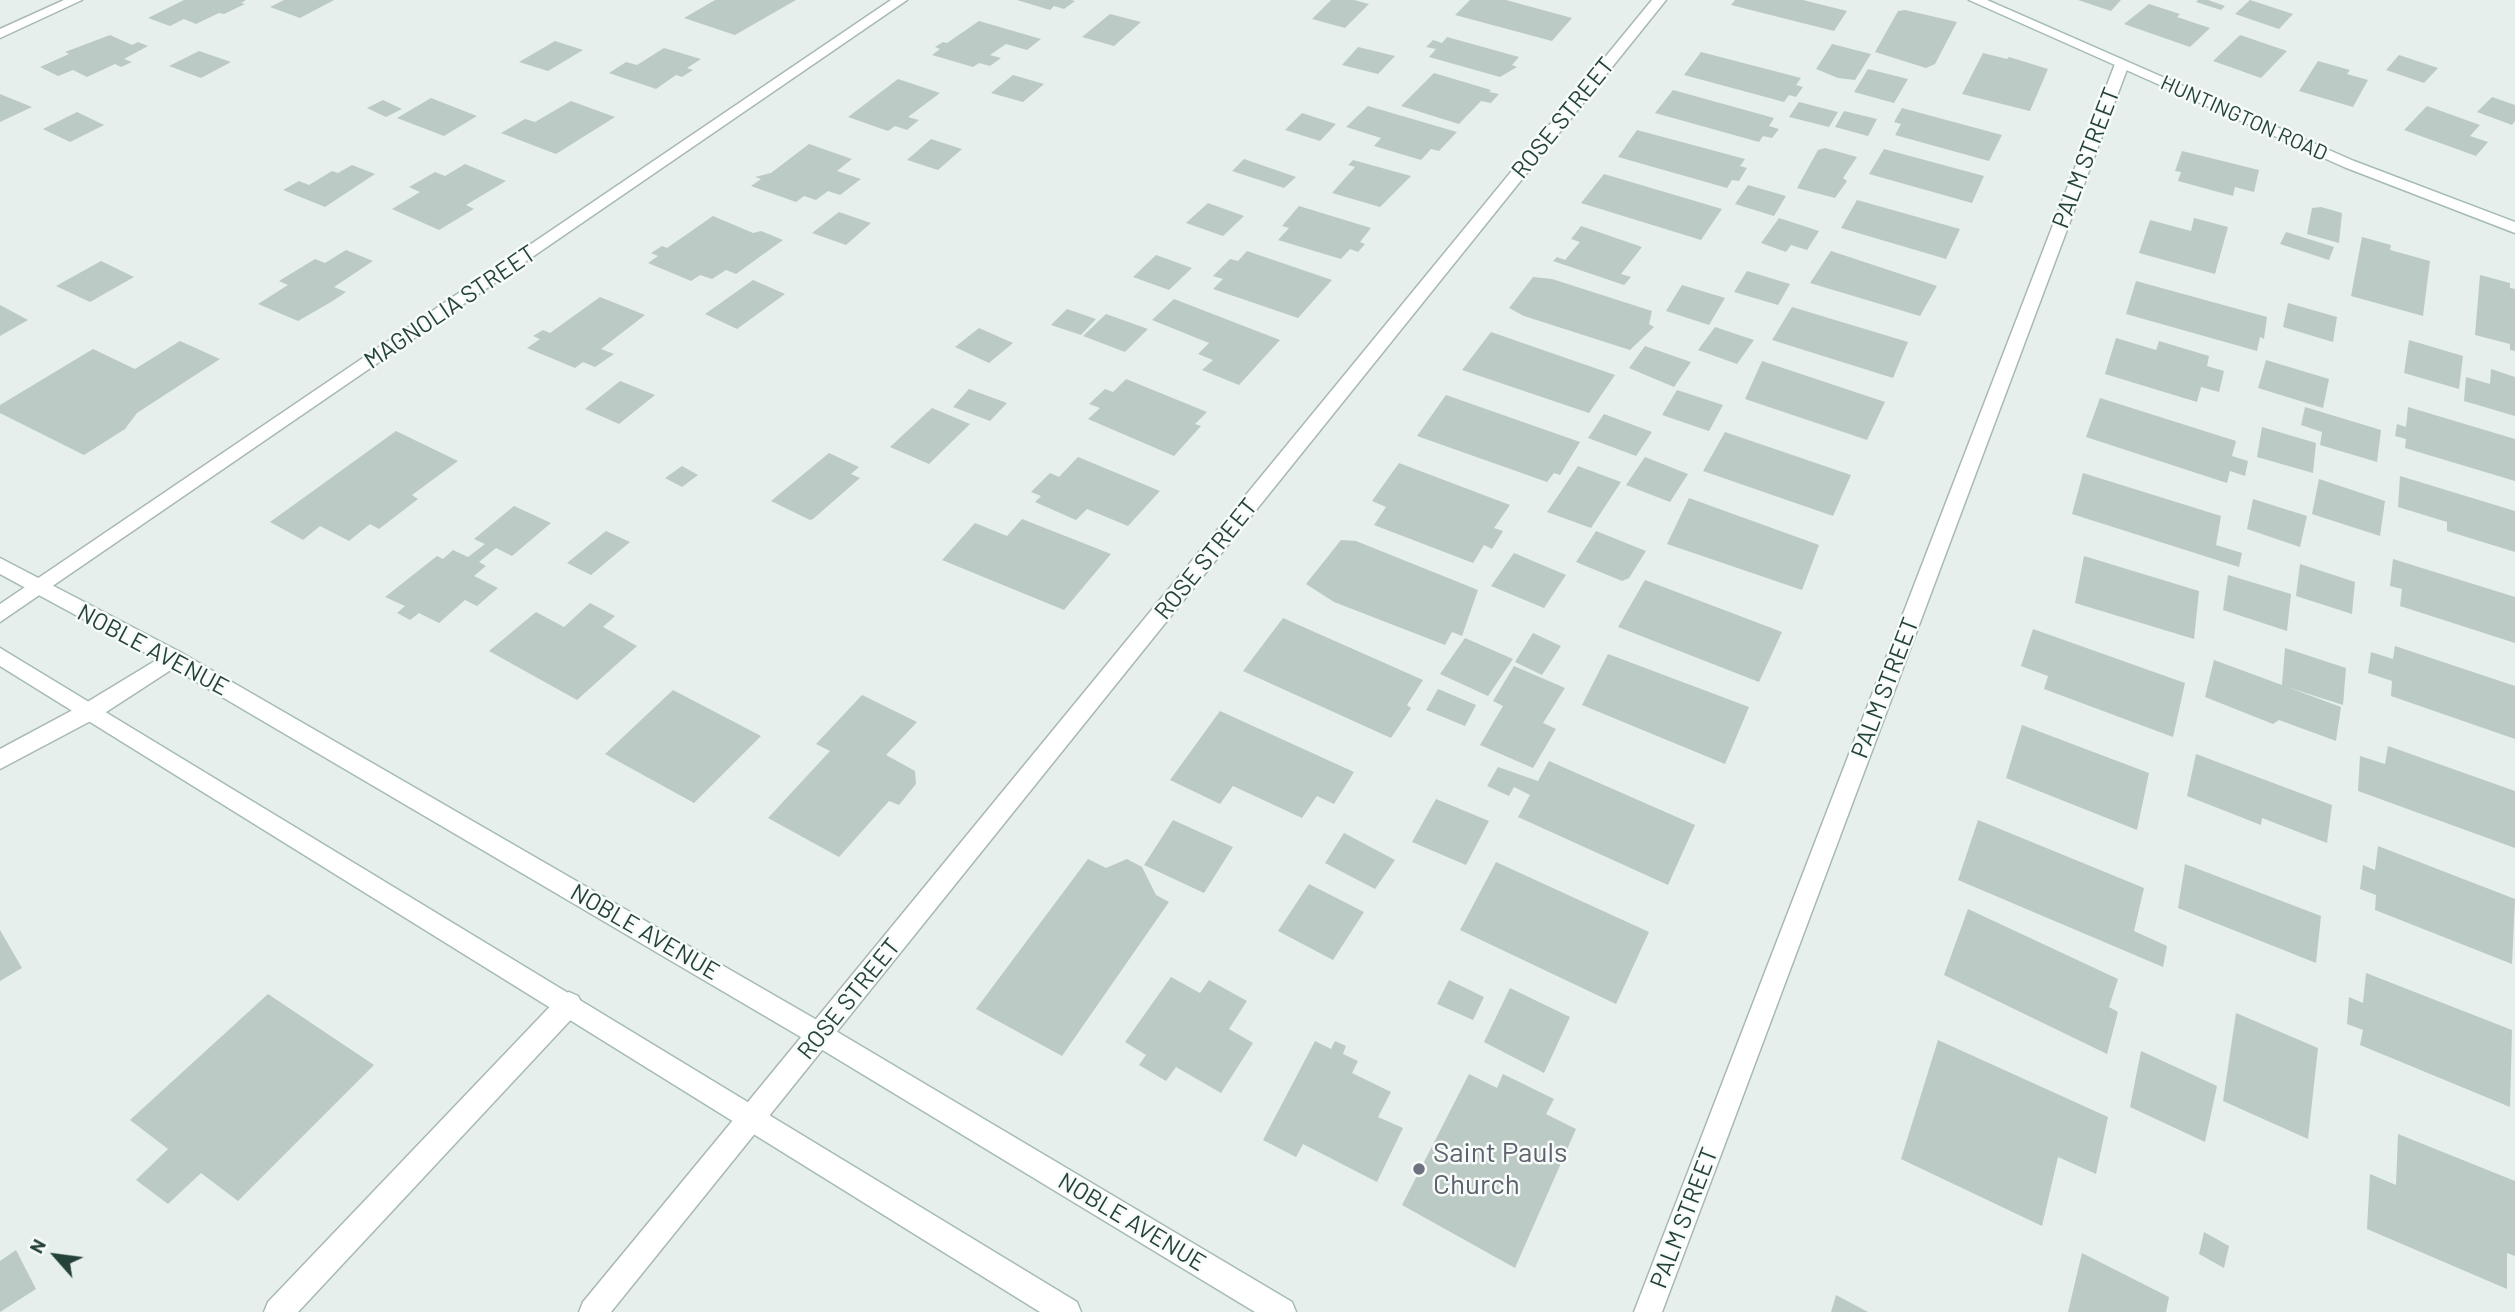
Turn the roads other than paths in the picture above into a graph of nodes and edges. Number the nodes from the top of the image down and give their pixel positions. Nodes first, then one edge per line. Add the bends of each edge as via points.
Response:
1 (75, 0) edge
2 (900, 0) edge
3 (1659, 0) edge
4 (1976, 0) edge
5 (0, 34) edge
6 (2122, 64) junction
7 (2515, 228) edge
8 (0, 565) edge
9 (38, 588) junction
10 (0, 614) edge
11 (0, 656) edge
12 (173, 658) junction
13 (92, 710) junction
14 (0, 760) edge
15 (569, 1004) junction
16 (820, 1035) junction
17 (752, 1117) junction
18 (1265, 1307) edge
19 (278, 1312) edge
20 (593, 1312) edge
21 (1067, 1312) edge
22 (1648, 1312) edge

1 - 5 street
2 - 9 street, MAGNOLIA STREET
3 - 16 street, ROSE STREET
4 - 6 street, HUNTINGTON ROAD
6 - 7 street, HUNTINGTON ROAD via 2349,164
6 - 22 street, PALM STREET
8 - 9 street, NOBLE AVENUE
9 - 10 street, MAGNOLIA STREET
9 - 12 street, NOBLE AVENUE
11 - 13 street
12 - 13 street
12 - 16 street, NOBLE AVENUE
13 - 14 street
13 - 15 street
15 - 17 street
15 - 19 street
16 - 17 street, ROSE STREET
16 - 18 street, NOBLE AVENUE
17 - 20 street, ROSE STREET
17 - 21 street

